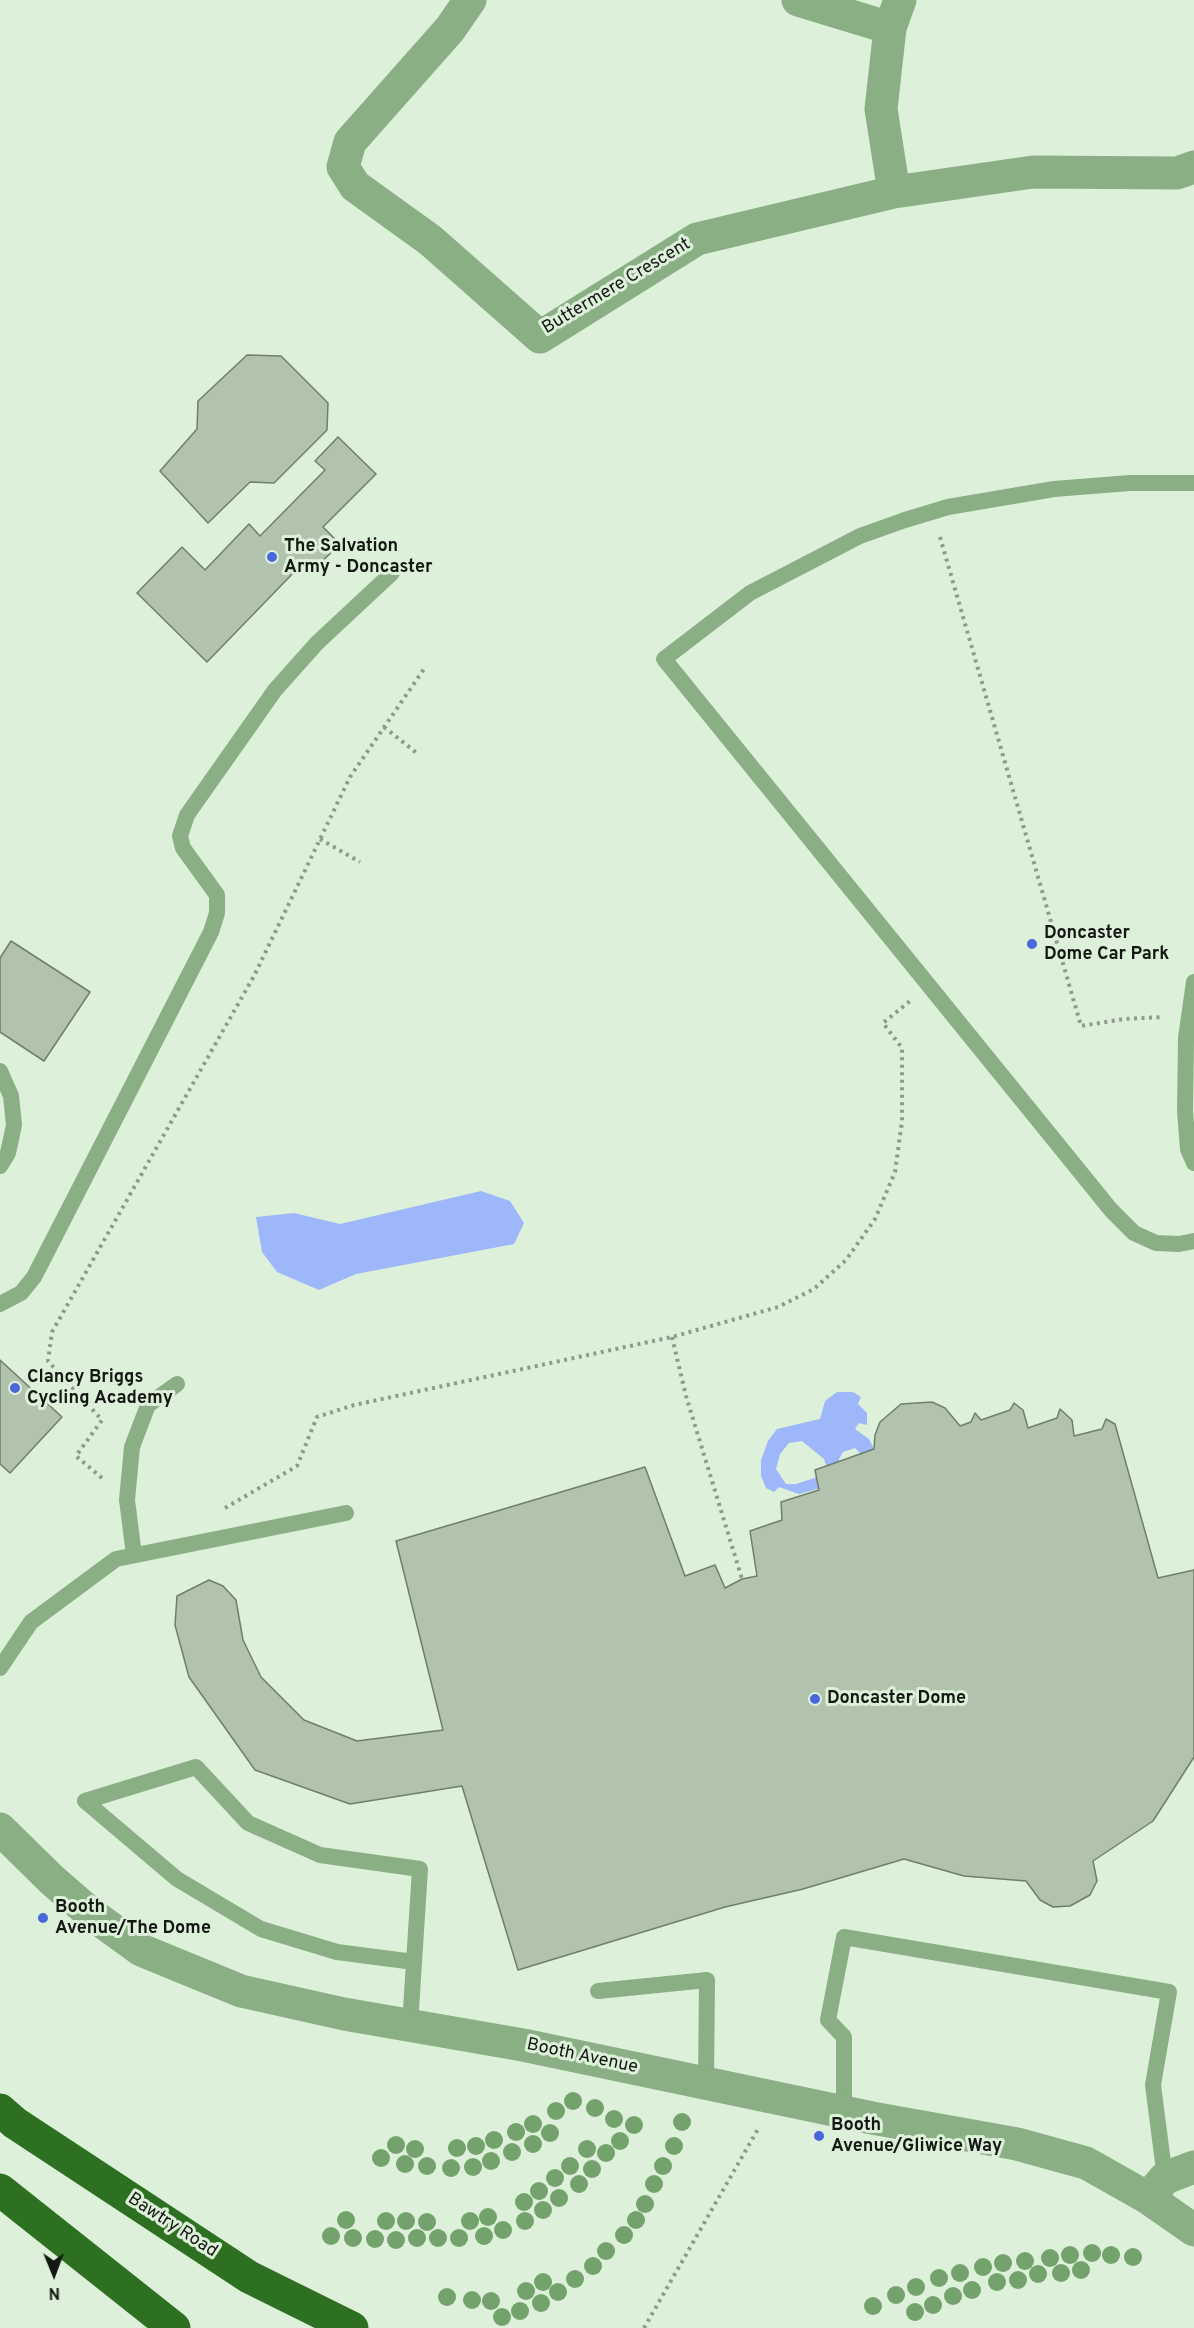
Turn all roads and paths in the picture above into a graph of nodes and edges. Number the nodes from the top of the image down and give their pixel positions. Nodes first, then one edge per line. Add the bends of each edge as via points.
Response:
1 (470, 0) edge
2 (798, 0) edge
3 (895, 14) edge
4 (1194, 167) edge
5 (894, 192) junction
6 (1194, 483) edge
7 (932, 512) junction
8 (392, 573) dead end
9 (424, 669) dead end
10 (384, 727) junction
11 (418, 754) dead end
12 (320, 839) junction
13 (360, 862) dead end
14 (1194, 982) edge
15 (929, 986) junction
16 (1189, 1018) junction
17 (0, 1071) edge
18 (1194, 1163) edge
19 (0, 1166) edge
20 (1194, 1241) edge
21 (0, 1304) edge
22 (672, 1337) junction
23 (177, 1384) dead end
24 (128, 1500) junction
25 (346, 1513) dead end
26 (188, 1545) junction
27 (134, 1555) junction
28 (742, 1579) dead end
29 (0, 1668) edge
30 (0, 1829) edge
31 (414, 1962) junction
32 (598, 1991) dead end
33 (410, 2025) junction
34 (706, 2082) junction
35 (776, 2097) junction
36 (0, 2110) edge
37 (844, 2111) junction
38 (1169, 2181) edge
39 (0, 2190) edge
40 (1194, 2230) edge
41 (266, 2287) junction
42 (174, 2328) edge
43 (324, 2328) edge
44 (352, 2328) edge
45 (644, 2328) edge

1 - 5 street, Buttermere Crescent via 450,29 350,142 343,167 355,186 430,240 540,337 697,239
2 - 3 street
3 - 5 street via 882,109
4 - 5 street, Buttermere Crescent via 1177,173 1033,172
6 - 7 lane via 1054,489
7 - 15 lane via 860,536 750,593 664,659
7 - 16 path via 1081,1026 1124,1019
8 - 21 lane via 317,643 274,690 187,815 180,836 183,848 217,895 218,913 211,932 34,1277 21,1293
9 - 10 path
10 - 11 path
10 - 12 path via 350,777
12 - 13 path
12 - 24 path via 254,976 52,1332 48,1360 102,1420 76,1456
14 - 16 lane
15 - 20 lane via 1111,1210 1134,1233 1156,1243
15 - 22 path via 883,1023 903,1048 902,1121 895,1172 875,1220 846,1260 813,1289 778,1307
16 - 18 lane via 1185,1111 1188,1149
17 - 19 lane via 11,1096 14,1125 8,1153
22 - 26 path via 354,1405 317,1417 297,1466 195,1527
22 - 28 path
23 - 24 lane via 148,1405 132,1447
24 - 27 lane
25 - 26 lane
26 - 27 lane
27 - 29 lane via 116,1559 31,1622
30 - 33 street, Booth Avenue via 90,1913 141,1950 241,1991
31 - 31 lane via 420,1869 320,1855 248,1823 196,1767 85,1801 177,1879 261,1929 337,1952
31 - 33 lane
32 - 34 lane via 706,1980
33 - 34 street, Booth Avenue
34 - 35 street, Booth Avenue
35 - 37 street, Booth Avenue
35 - 45 path
36 - 41 highway, Bawtry Road
37 - 38 street, Booth Avenue via 1017,2144
37 - 38 lane via 844,2037 828,2020 844,1937 1169,1992 1153,2085
38 - 40 street, Booth Avenue
39 - 42 highway
41 - 43 highway
41 - 44 highway, Bawtry Road

